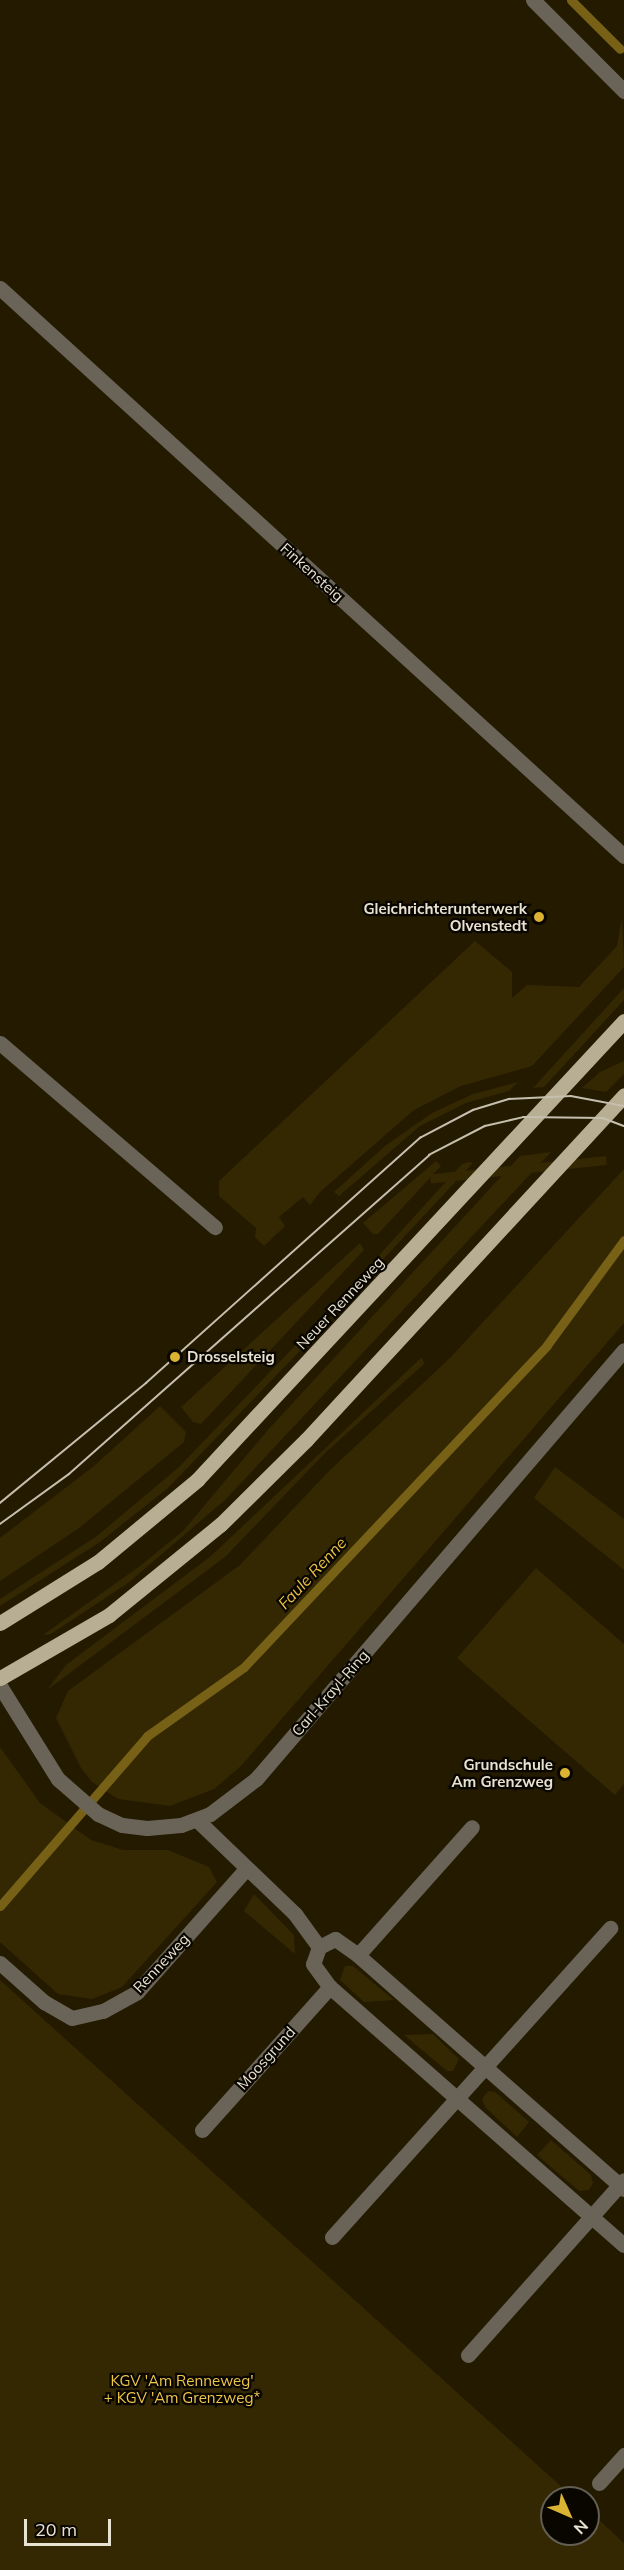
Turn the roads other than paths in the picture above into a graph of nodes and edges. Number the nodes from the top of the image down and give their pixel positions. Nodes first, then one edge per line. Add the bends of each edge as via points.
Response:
1 (533, 0) edge
2 (624, 91) edge
3 (0, 288) edge
4 (624, 856) edge
5 (624, 1021) edge
6 (0, 1043) edge
7 (624, 1095) edge
8 (215, 1227) dead end
9 (624, 1350) edge
10 (0, 1623) edge
11 (0, 1678) edge
12 (0, 1686) edge
13 (197, 1820) junction
14 (472, 1827) dead end
15 (246, 1869) junction
16 (610, 1928) dead end
17 (319, 1947) junction
18 (358, 1955) junction
19 (0, 1963) edge
20 (330, 1987) junction
21 (485, 2067) junction
22 (457, 2098) junction
23 (202, 2130) dead end
24 (622, 2184) edge
25 (592, 2216) junction
26 (332, 2237) dead end
27 (624, 2245) edge
28 (468, 2355) dead end
29 (624, 2455) edge
30 (599, 2483) dead end

1 - 2 street
3 - 4 street, Finkensteig
5 - 10 main road, Neuer Renneweg via 197,1480 98,1562
6 - 8 street
7 - 11 main road via 314,1432 221,1524 109,1615
9 - 13 street, Carl-Krayl-Ring via 256,1779 238,1796
12 - 13 street, Carl-Krayl-Ring via 58,1779 112,1822 147,1828
13 - 15 street
14 - 18 street
15 - 17 street via 295,1914
15 - 19 street, Renneweg via 137,1992 103,2011 72,2018 44,2002
16 - 21 street
17 - 18 street via 335,1939
17 - 20 street via 313,1964
18 - 21 street
20 - 22 street
20 - 23 street, Moosgrund
21 - 22 street
21 - 24 street
22 - 25 street
22 - 26 street
24 - 25 street
25 - 27 street
25 - 28 street
29 - 30 street

